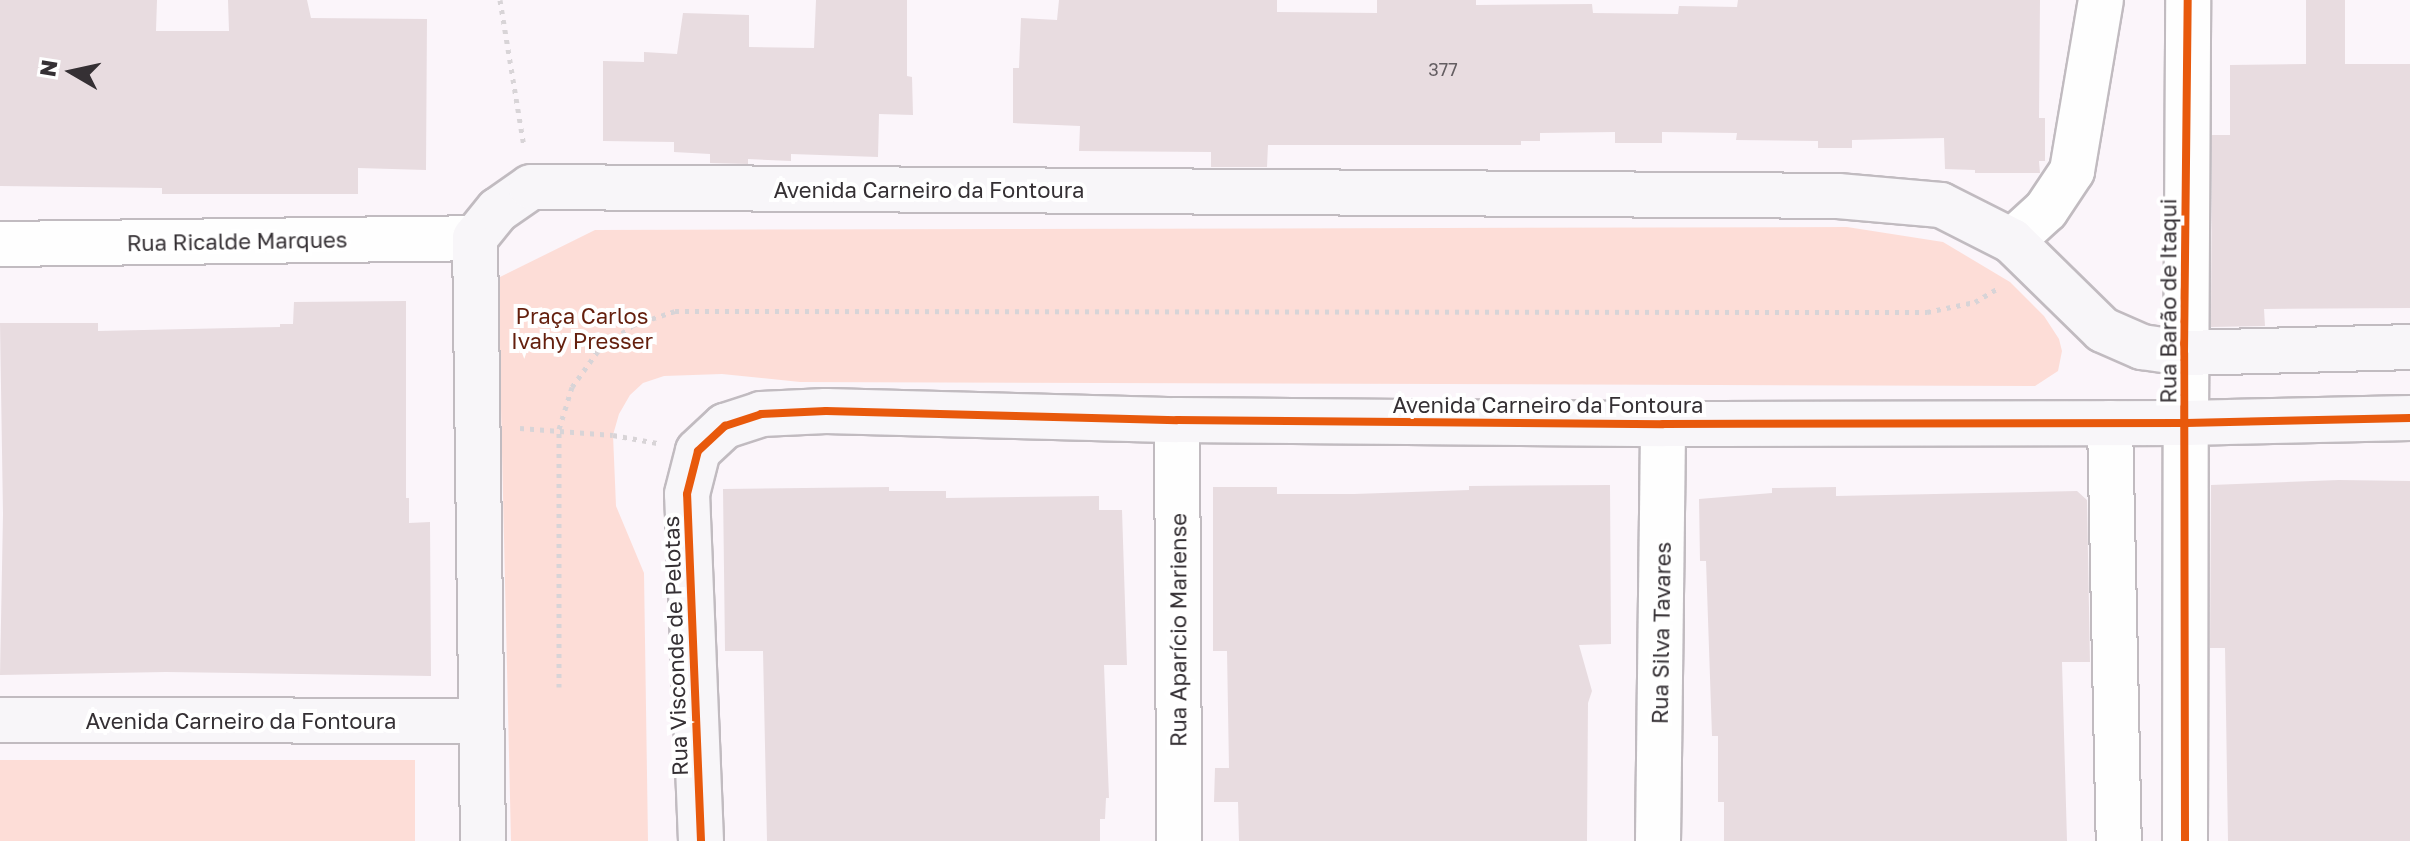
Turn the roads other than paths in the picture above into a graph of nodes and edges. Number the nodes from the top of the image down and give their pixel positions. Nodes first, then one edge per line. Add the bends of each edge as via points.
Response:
1 (2101, 0) edge
2 (2188, 0) edge
3 (475, 238) junction
4 (0, 244) edge
5 (2011, 262) junction
6 (2410, 347) edge
7 (2184, 353) junction
8 (2410, 418) edge
9 (1177, 420) junction
10 (2110, 423) junction
11 (2186, 423) junction
12 (1663, 424) junction
13 (698, 451) joint
14 (0, 720) edge
15 (481, 721) junction
16 (2119, 838) edge
17 (2185, 839) edge
18 (483, 841) edge
19 (701, 841) edge
20 (1179, 841) edge
21 (1658, 841) edge

1 - 5 street via 2072,171
2 - 7 street, Rua Barão de Itaqui
3 - 4 street, Rua Ricalde Marques
3 - 5 main road, Avenida Carneiro da Fontoura via 498,210 531,187 1838,196 1941,205
3 - 15 main road
5 - 7 main road, Avenida Carneiro da Fontoura via 2103,330 2142,347
6 - 7 main road, Avenida Carneiro da Fontoura
7 - 11 street, Rua Barão de Itaqui
8 - 11 main road, Avenida Carneiro da Fontoura
9 - 12 main road, Avenida Carneiro da Fontoura
9 - 13 main road, Avenida Carneiro da Fontoura via 761,414 725,426
9 - 20 street, Rua Aparício Mariense
10 - 11 main road, Avenida Carneiro da Fontoura
10 - 12 main road, Avenida Carneiro da Fontoura
10 - 16 street
11 - 17 street, Rua Barão de Itaqui
12 - 21 street, Rua Silva Tavares
13 - 19 main road, Rua Visconde de Pelotas via 687,494 687,544
14 - 15 main road, Avenida Carneiro da Fontoura
15 - 18 main road
16 - 17 street

